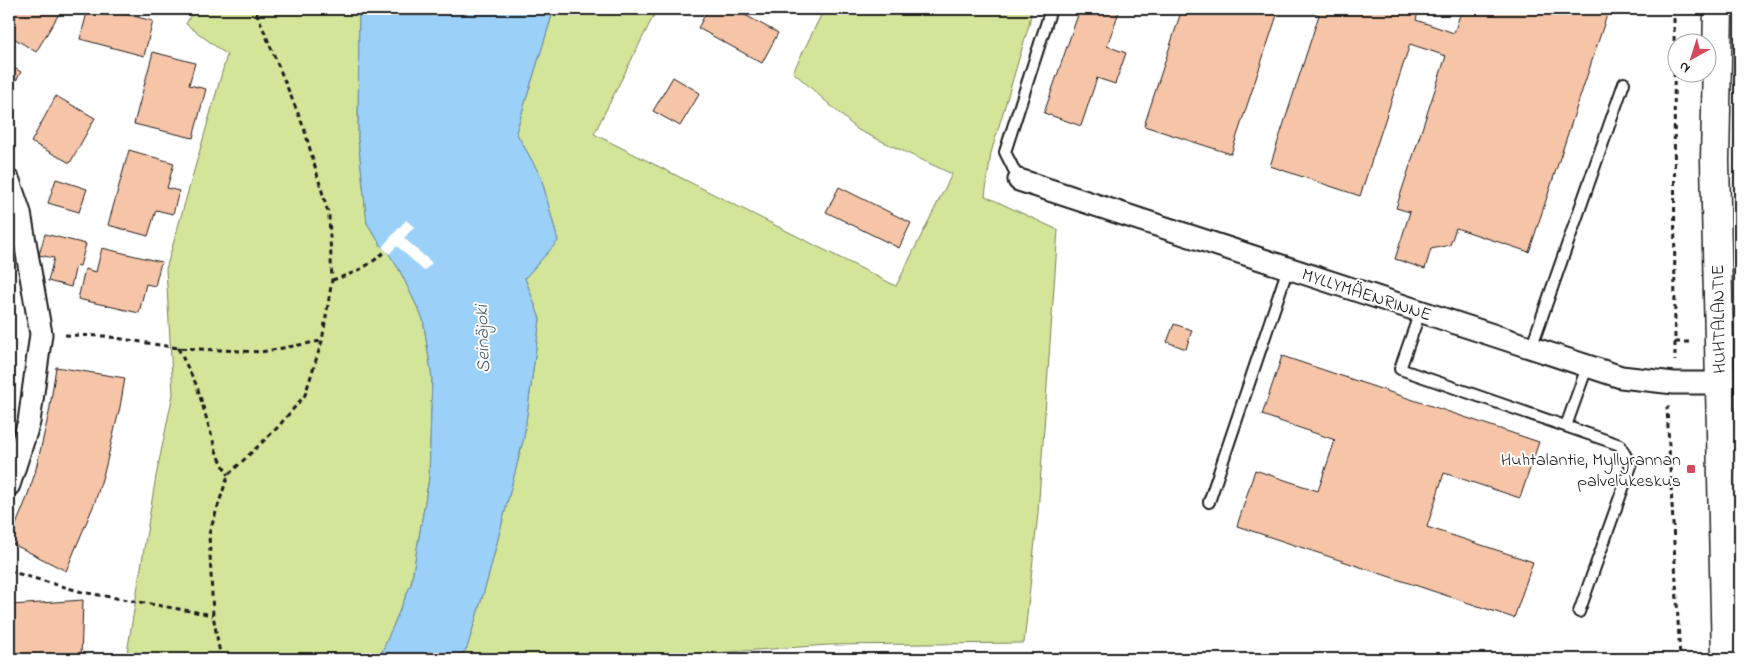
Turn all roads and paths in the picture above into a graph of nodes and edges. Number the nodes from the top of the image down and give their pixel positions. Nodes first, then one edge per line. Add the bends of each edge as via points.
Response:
1 (255, 9) edge
2 (1051, 9) edge
3 (1674, 9) edge
4 (1718, 9) edge
5 (1624, 83) dead end
6 (1019, 180) joint
7 (9, 181) edge
8 (385, 251) dead end
9 (1288, 268) junction
10 (332, 280) junction
11 (1420, 312) junction
12 (42, 334) junction
13 (322, 341) junction
14 (178, 348) junction
15 (1531, 348) junction
16 (1587, 366) junction
17 (1674, 383) junction
18 (1719, 383) junction
19 (1566, 426) junction
20 (228, 475) junction
21 (9, 485) edge
22 (1209, 502) dead end
23 (9, 571) edge
24 (1579, 612) dead end
25 (213, 615) junction
26 (221, 659) edge
27 (1680, 659) edge
28 (1726, 659) edge

1 - 10 path via 304,128 328,216
2 - 6 lane via 1005,152
3 - 17 path
4 - 18 main road, HUHTALANTIE via 1715,160
5 - 15 lane
6 - 9 street, MYLLYMÄENRINNE
7 - 12 street via 20,213
8 - 10 path via 361,270
9 - 11 street, MYLLYMÄENRINNE
9 - 22 lane
10 - 13 path
11 - 15 street, MYLLYMÄENRINNE
11 - 19 lane via 1400,369
12 - 14 path via 104,336
12 - 21 street via 29,422
13 - 14 path via 261,352
13 - 20 path via 304,395 277,428
14 - 20 path via 197,386 216,451
15 - 16 street, MYLLYMÄENRINNE
16 - 17 street, MYLLYMÄENRINNE via 1621,377
16 - 19 lane
17 - 18 street, MYLLYMÄENRINNE
17 - 27 path via 1673,400 1667,408
18 - 28 main road, HUHTALANTIE
19 - 24 lane via 1620,445 1631,466
20 - 25 path via 209,534
23 - 25 path via 82,592
25 - 26 path

